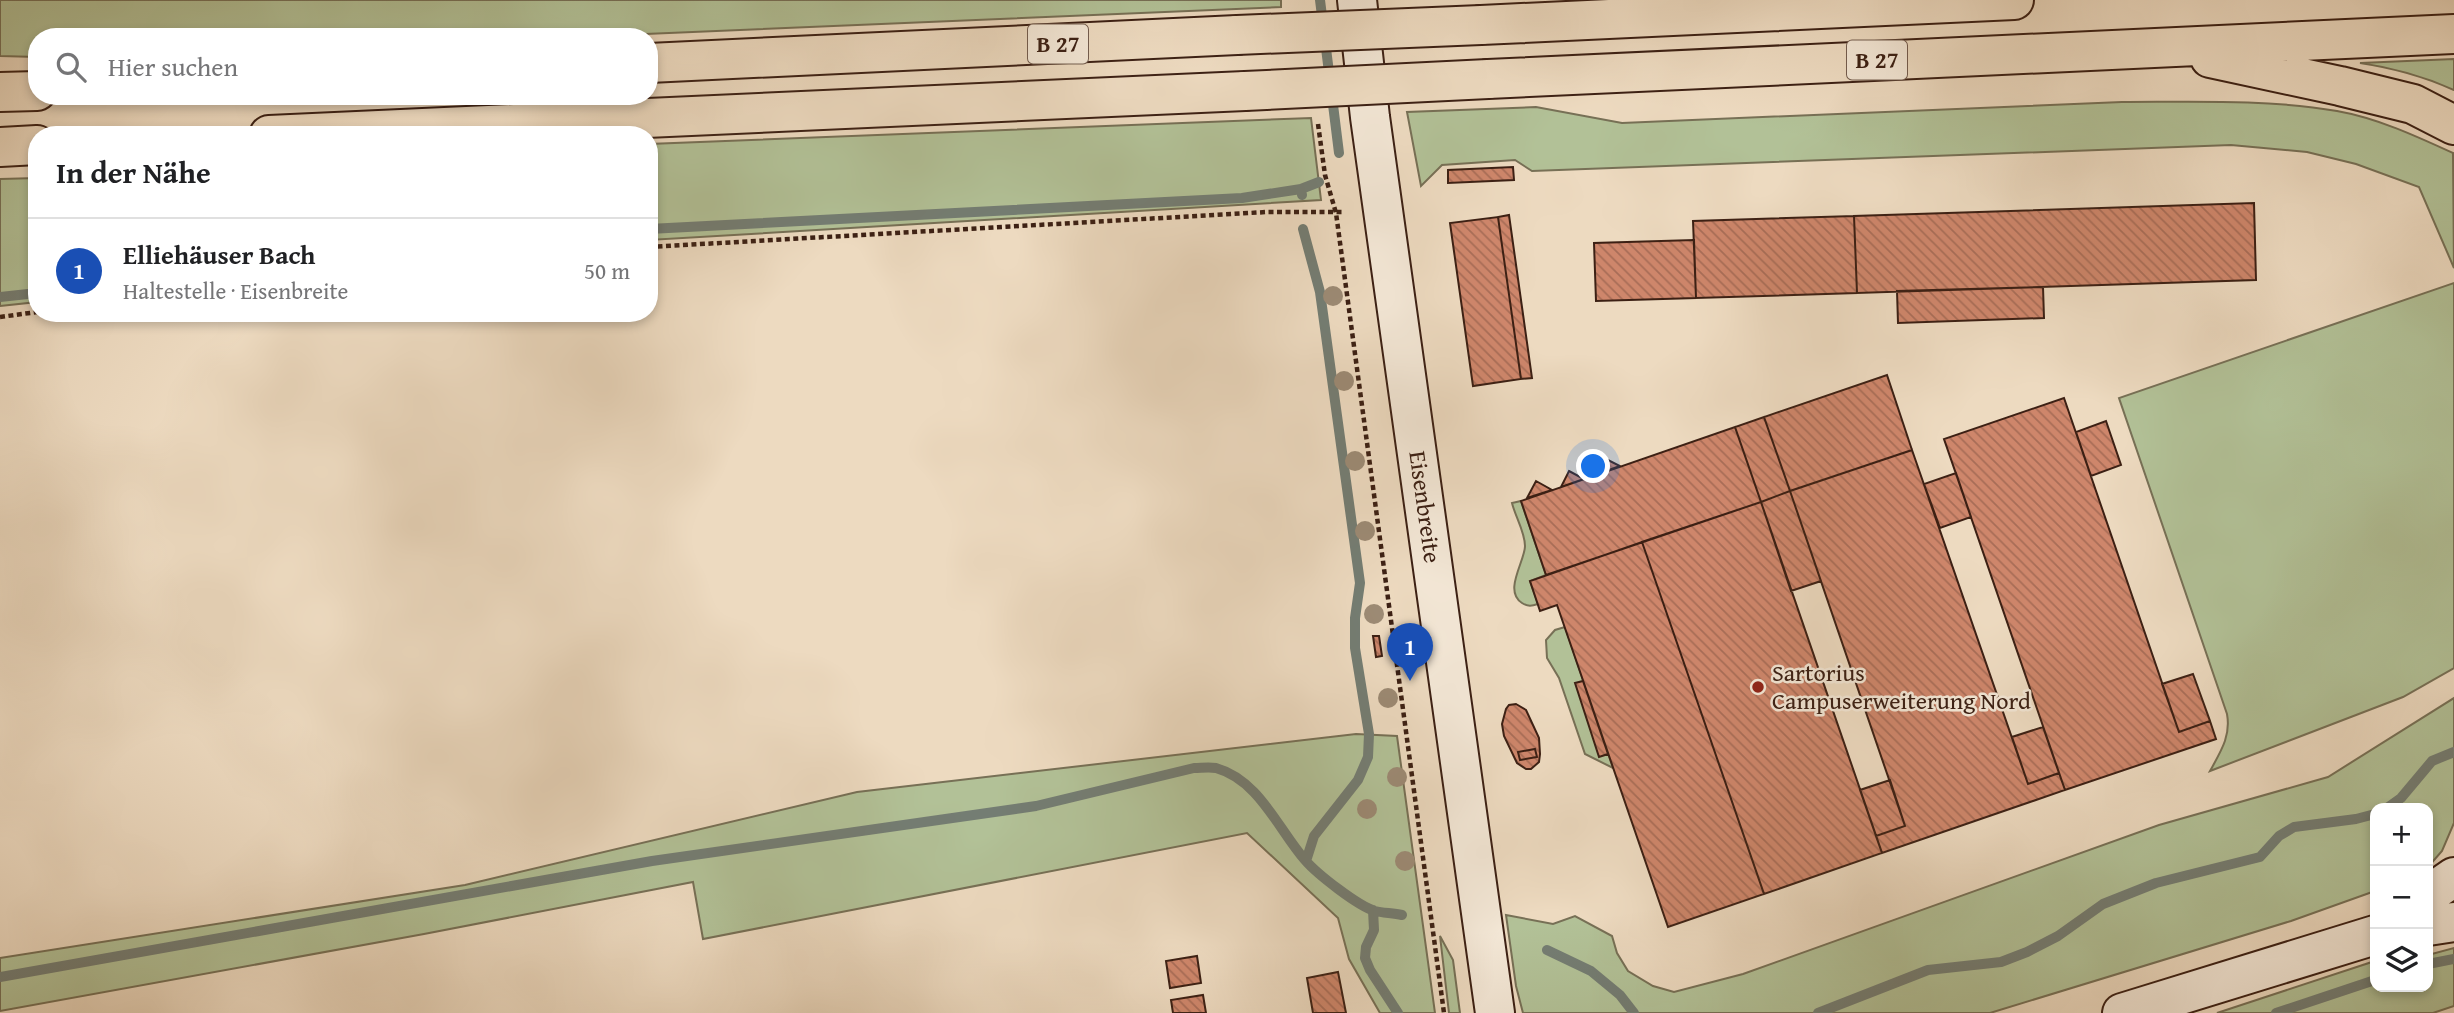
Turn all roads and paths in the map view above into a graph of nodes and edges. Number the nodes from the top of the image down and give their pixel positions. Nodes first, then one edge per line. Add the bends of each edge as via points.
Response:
1 (1357, 0) edge
2 (2014, 0) edge
3 (2454, 34) edge
4 (2157, 47) junction
5 (658, 62) edge
6 (28, 91) edge
7 (0, 92) edge
8 (1318, 121) dead end
9 (2454, 125) edge
10 (469, 126) edge
11 (28, 145) edge
12 (0, 147) edge
13 (1336, 213) junction
14 (658, 246) edge
15 (28, 313) edge
16 (0, 317) edge
17 (2454, 877) edge
18 (2433, 892) edge
19 (2454, 922) edge
20 (2433, 925) edge
21 (2370, 934) edge
22 (1444, 1013) edge
23 (1495, 1013) edge
24 (2122, 1013) edge

1 - 23 main road, Eisenbreite
2 - 5 highway, B 27, bridge
3 - 4 highway, B 27
4 - 9 highway via 2413,104
4 - 10 highway, B 27, bridge
6 - 7 highway
8 - 13 path
11 - 12 highway
13 - 14 path via 1267,212
13 - 22 path
15 - 16 path
17 - 18 main road
19 - 20 main road
21 - 24 main road

